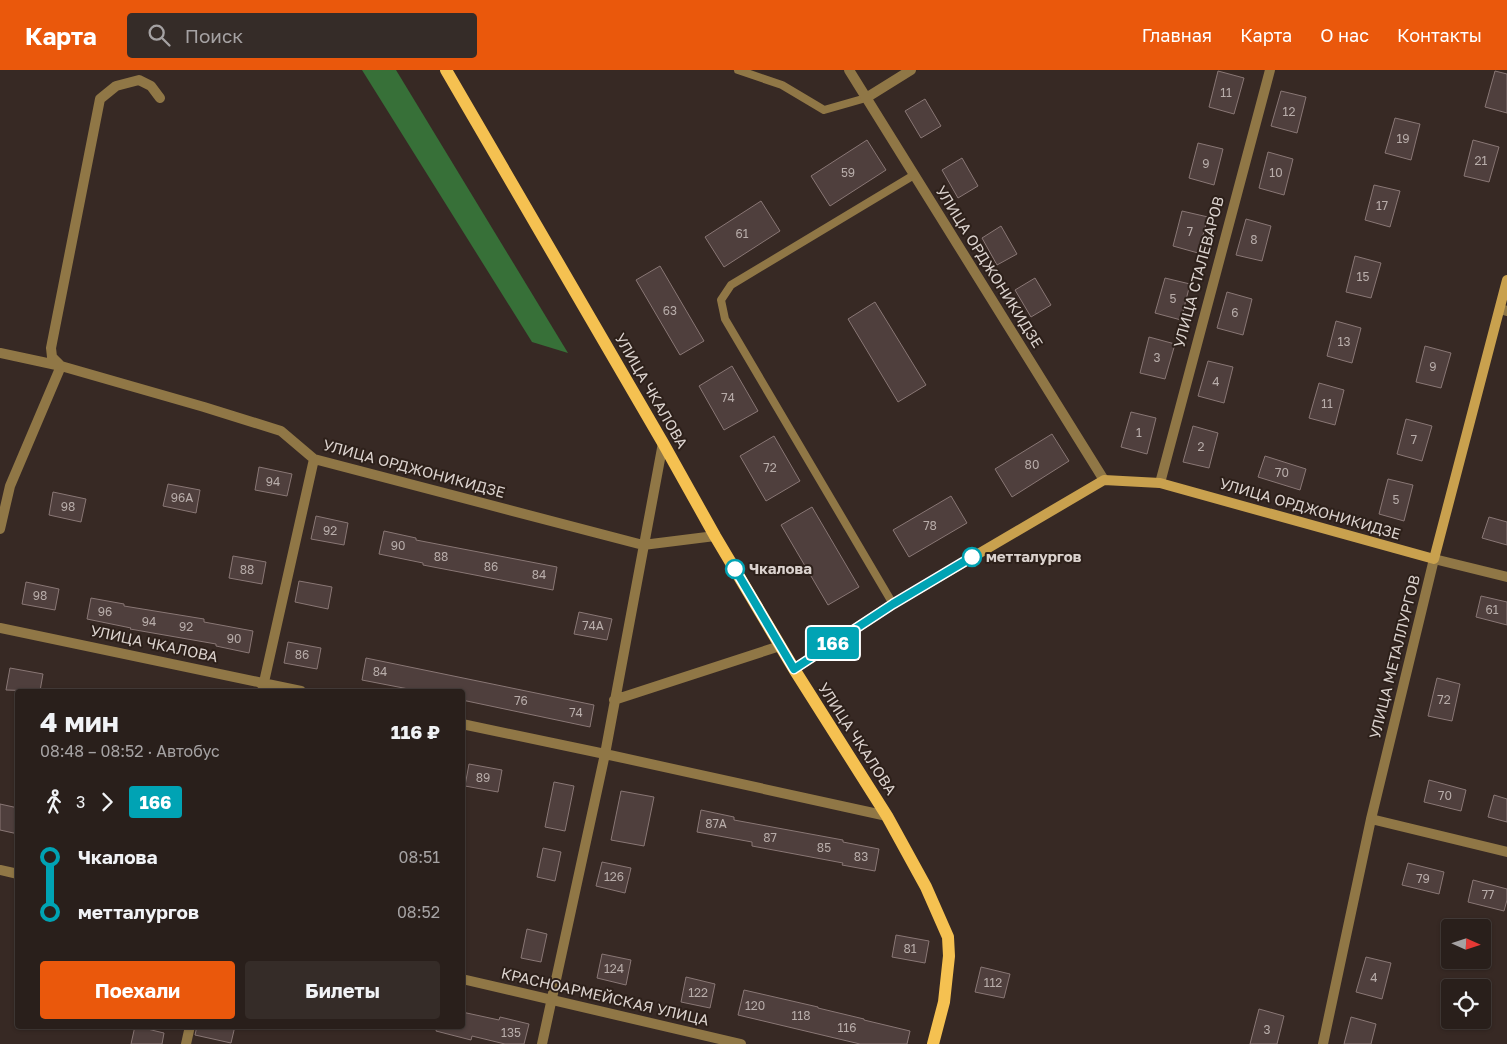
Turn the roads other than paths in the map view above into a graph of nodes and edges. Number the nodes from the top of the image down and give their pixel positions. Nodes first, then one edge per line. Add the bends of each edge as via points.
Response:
1 (446, 70) edge
2 (738, 70) edge
3 (849, 70) edge
4 (911, 70) edge
5 (1270, 70) edge
6 (160, 98) dead end
7 (866, 98) junction
8 (914, 175) junction
9 (1507, 280) edge
10 (1503, 310) edge
11 (0, 353) edge
12 (61, 366) junction
13 (663, 443) junction
14 (314, 459) junction
15 (1104, 480) junction
16 (1160, 483) junction
17 (0, 529) edge
18 (715, 536) junction
19 (642, 545) junction
20 (1434, 559) junction
21 (1507, 577) edge
22 (893, 604) junction
23 (0, 628) edge
24 (780, 646) junction
25 (794, 669) junction
26 (262, 687) edge
27 (282, 689) edge
28 (614, 700) junction
29 (465, 725) edge
30 (605, 754) junction
31 (887, 816) junction
32 (1371, 819) junction
33 (1507, 852) edge
34 (0, 870) edge
35 (15, 873) edge
36 (465, 980) edge
37 (550, 1001) junction
38 (189, 1029) edge
39 (186, 1044) edge
40 (542, 1044) edge
41 (741, 1044) edge
42 (933, 1044) edge
43 (1323, 1044) edge

1 - 13 main road, УЛИЦА ЧКАЛОВА
2 - 7 lane via 782,85 824,110
3 - 7 street, УЛИЦА ОРДЖОНИКИДЗЕ
4 - 7 street
5 - 16 street, УЛИЦА СТАЛЕВАРОВ
6 - 12 street via 151,86 140,80 116,86 100,99 51,348 52,357
7 - 8 street, УЛИЦА ОРДЖОНИКИДЗЕ
8 - 15 street, УЛИЦА ОРДЖОНИКИДЗЕ
8 - 22 lane via 731,285 721,300 725,319
9 - 10 main road, УЛИЦА МЕТАЛЛУРГОВ
10 - 20 main road, УЛИЦА МЕТАЛЛУРГОВ
11 - 12 street, УЛИЦА ОРДЖОНИКИДЗЕ
12 - 14 street, УЛИЦА ОРДЖОНИКИДЗЕ via 280,431
12 - 17 street via 10,486
13 - 18 main road, УЛИЦА ЧКАЛОВА
13 - 19 street
14 - 19 street, УЛИЦА ОРДЖОНИКИДЗЕ
14 - 26 street
15 - 16 main road, УЛИЦА ОРДЖОНИКИДЗЕ
15 - 22 main road
16 - 20 main road, УЛИЦА ОРДЖОНИКИДЗЕ
18 - 19 street, УЛИЦА ОРДЖОНИКИДЗЕ
18 - 24 main road, УЛИЦА ЧКАЛОВА
19 - 28 street
20 - 21 street, УЛИЦА ОРДЖОНИКИДЗЕ
20 - 32 street, УЛИЦА МЕТАЛЛУРГОВ
22 - 25 main road
23 - 26 street, УЛИЦА ЧКАЛОВА
24 - 25 main road, УЛИЦА ЧКАЛОВА
24 - 28 street
25 - 31 main road, УЛИЦА ЧКАЛОВА
26 - 27 street, УЛИЦА ЧКАЛОВА
28 - 30 street
29 - 30 street, УЛИЦА ЧКАЛОВА
30 - 31 street, УЛИЦА ЧКАЛОВА
30 - 37 street
31 - 42 main road via 926,887 948,937 944,1002
32 - 33 street
32 - 43 street, УЛИЦА МЕТАЛЛУРГОВ
34 - 35 street
36 - 37 street, КРАСНОАРМЕЙСКАЯ УЛИЦА
37 - 40 street
37 - 41 street, КРАСНОАРМЕЙСКАЯ УЛИЦА
38 - 39 street

